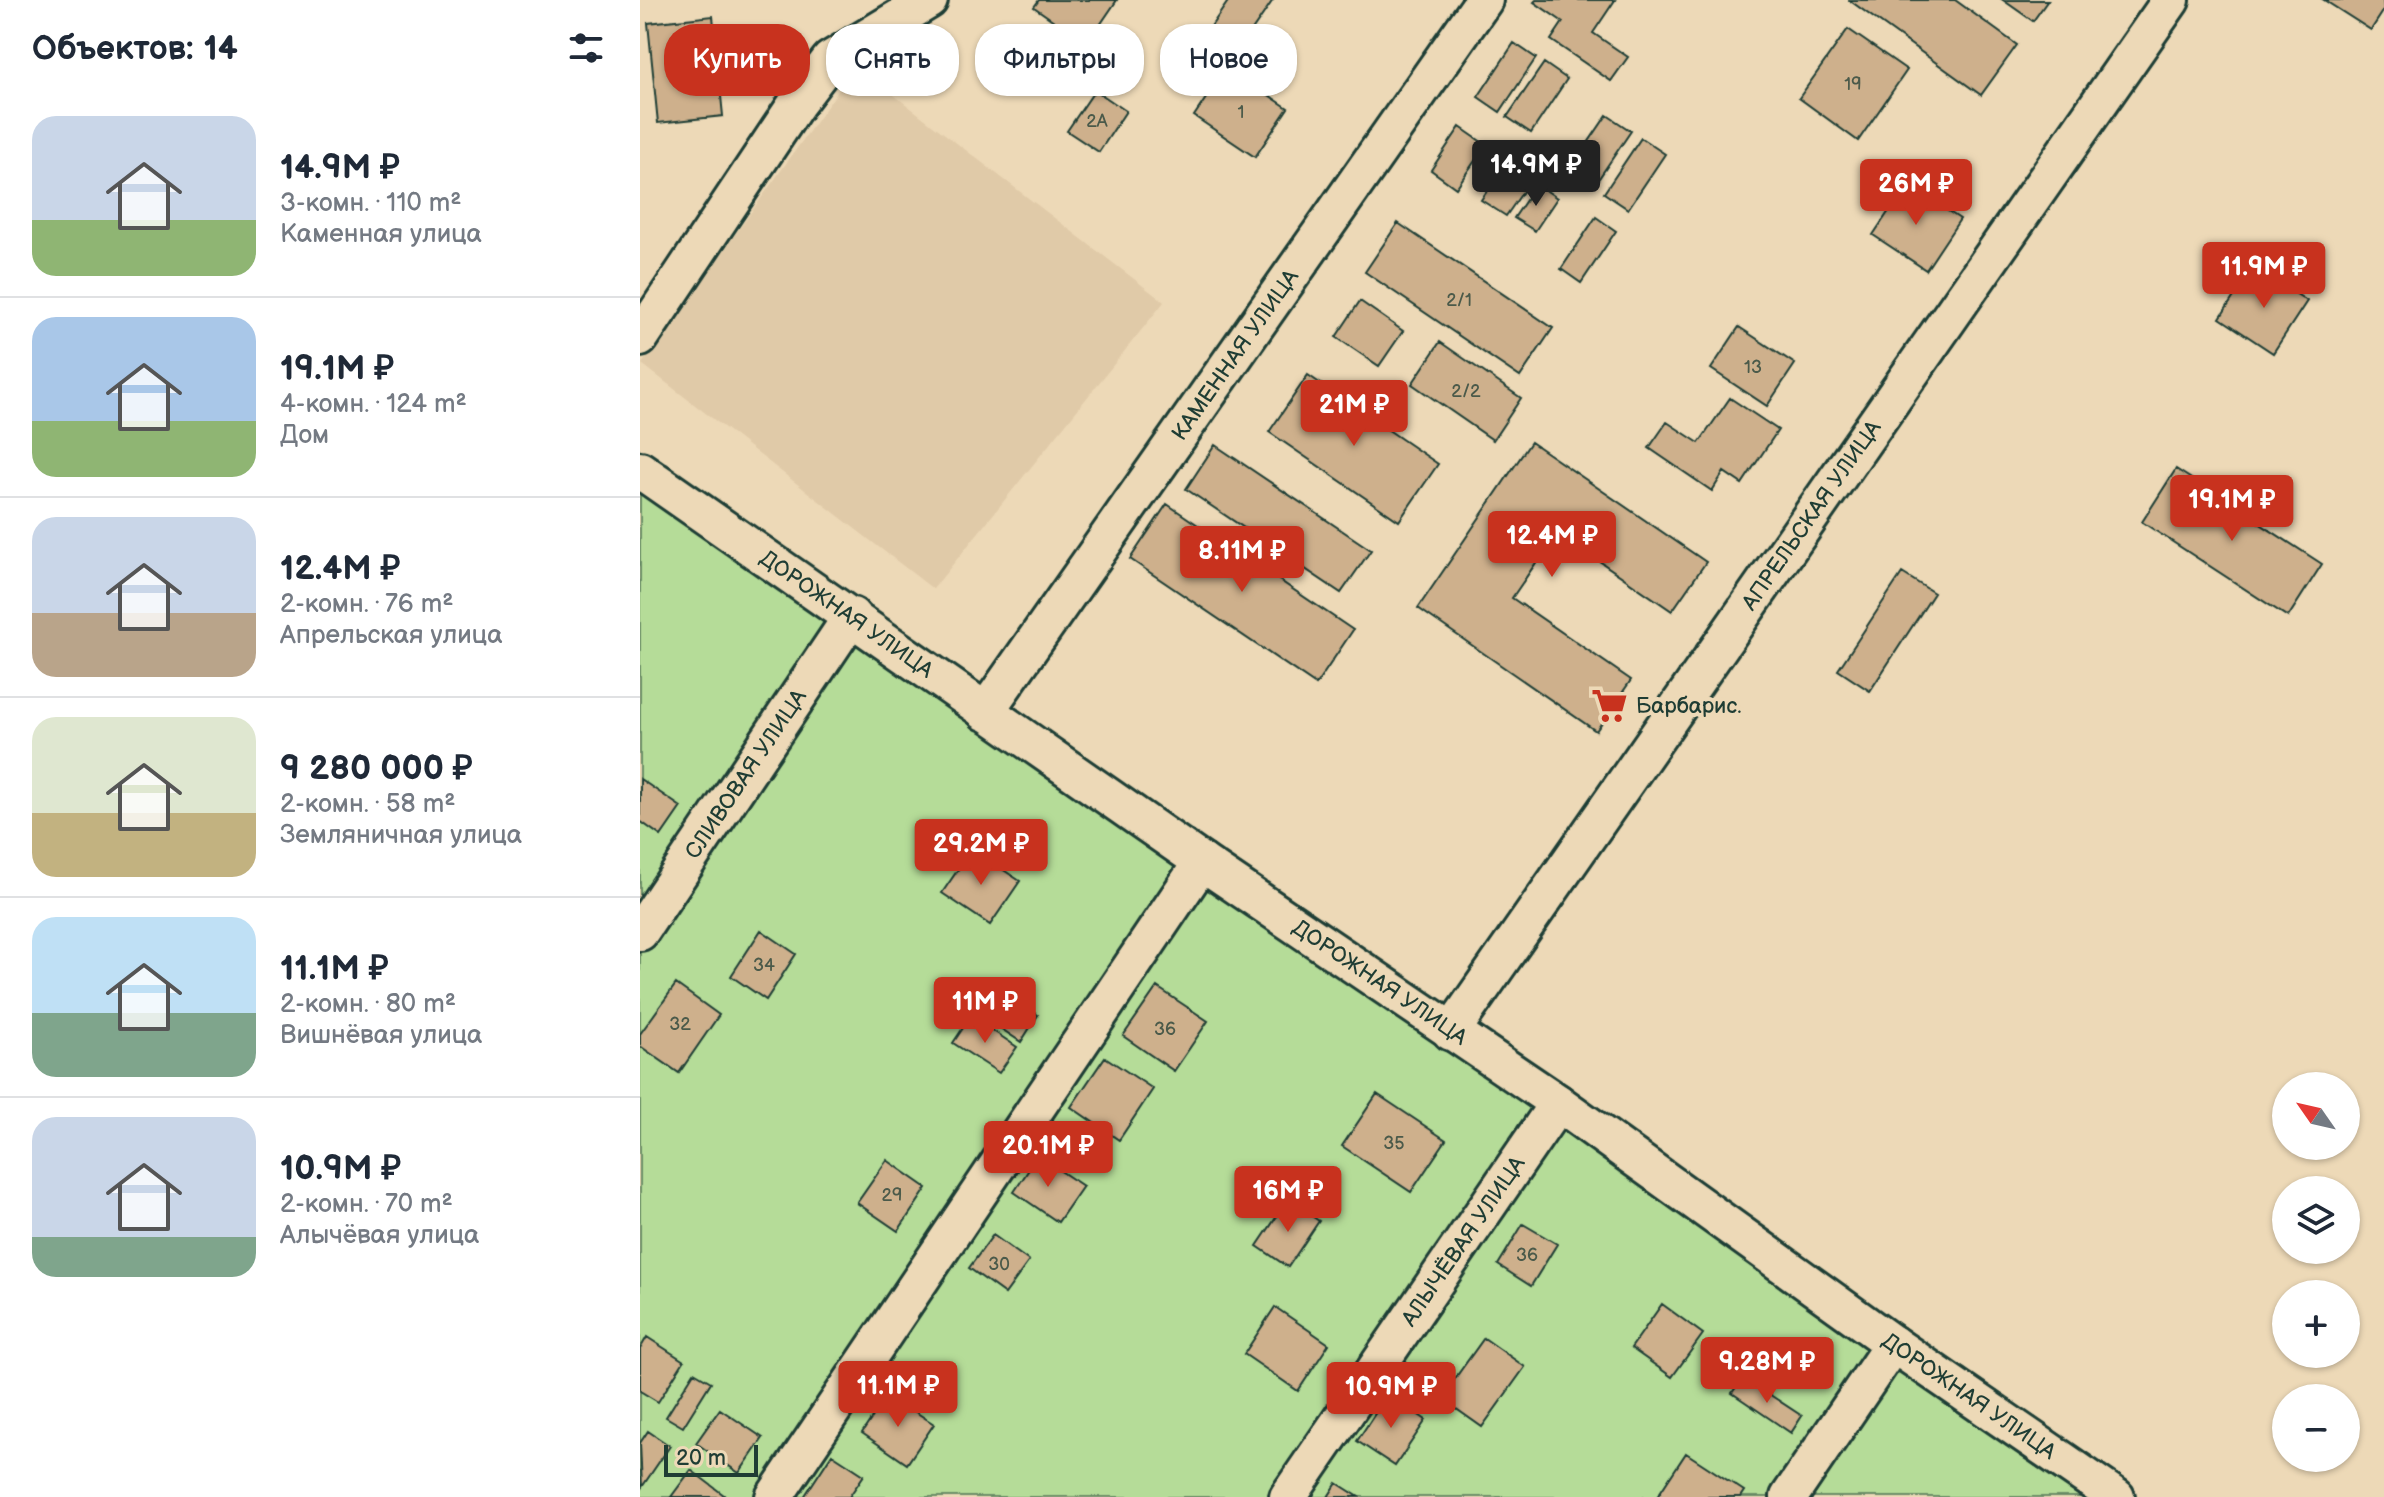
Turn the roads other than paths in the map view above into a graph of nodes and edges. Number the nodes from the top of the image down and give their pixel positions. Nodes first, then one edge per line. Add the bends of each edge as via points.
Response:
1 (929, 0) edge
2 (1484, 0) edge
3 (2171, 0) edge
4 (640, 338) edge
5 (640, 470) edge
6 (852, 616) junction
7 (985, 712) junction
8 (1202, 862) junction
9 (640, 932) edge
10 (1451, 1032) junction
11 (1558, 1103) junction
12 (1893, 1344) junction
13 (774, 1497) edge
14 (1288, 1497) edge
15 (1789, 1497) edge
16 (2116, 1497) edge

1 - 4 street via 830,60
2 - 7 street, КАМЕННАЯ УЛИЦА
3 - 10 street, АПРЕЛЬСКАЯ УЛИЦА
5 - 6 street, ДОРОЖНАЯ УЛИЦА
6 - 7 street, ДОРОЖНАЯ УЛИЦА
6 - 9 street, СЛИВОВАЯ УЛИЦА
7 - 8 street, ДОРОЖНАЯ УЛИЦА
8 - 10 street, ДОРОЖНАЯ УЛИЦА
8 - 13 street
10 - 11 street, ДОРОЖНАЯ УЛИЦА
11 - 12 street, ДОРОЖНАЯ УЛИЦА
11 - 14 street, АЛЫЧЁВАЯ УЛИЦА
12 - 15 street
12 - 16 street, ДОРОЖНАЯ УЛИЦА

